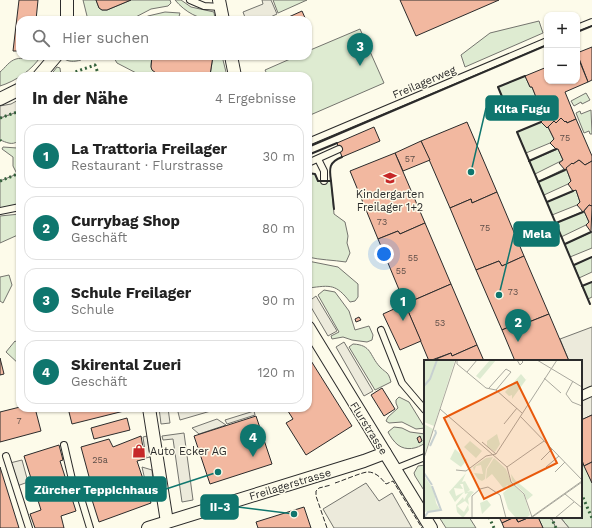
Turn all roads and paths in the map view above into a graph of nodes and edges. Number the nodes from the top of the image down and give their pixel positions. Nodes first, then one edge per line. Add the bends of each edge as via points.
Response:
1 (67, 0) edge
2 (190, 0) edge
3 (220, 4) edge
4 (67, 16) edge
5 (222, 16) edge
6 (592, 22) edge
7 (580, 27) edge
8 (544, 42) edge
9 (53, 60) edge
10 (232, 60) edge
11 (42, 72) edge
12 (234, 72) edge
13 (16, 91) edge
14 (0, 99) edge
15 (312, 140) edge
16 (339, 149) dead end
17 (318, 159) junction
18 (312, 161) edge
19 (324, 181) dead end
20 (16, 208) edge
21 (0, 211) edge
22 (381, 330) dead end
23 (312, 334) edge
24 (592, 391) edge
25 (582, 396) edge
26 (424, 409) edge
27 (150, 412) edge
28 (64, 445) dead end
29 (385, 453) junction
30 (6, 456) dead end
31 (424, 457) edge
32 (395, 469) junction
33 (424, 517) edge
34 (425, 518) edge
35 (167, 522) junction
36 (29, 528) edge
37 (90, 528) edge
38 (148, 528) edge
39 (431, 528) edge

1 - 4 street
2 - 3 lane via 204,6
3 - 5 street
6 - 7 lane
8 - 15 lane, Freilagerweg
9 - 11 street
10 - 12 street
13 - 14 street
16 - 17 lane
17 - 18 lane
17 - 19 lane via 324,171
20 - 21 lane
22 - 26 lane via 402,383
23 - 29 street, Flurstrasse
24 - 25 street
27 - 35 street
28 - 37 lane via 74,488 80,494
29 - 32 street, Flurstrasse
29 - 35 street, Freilagerstrasse
30 - 36 lane
31 - 32 lane
32 - 33 street, Flurstrasse
34 - 39 street, Flurstrasse
35 - 38 street, Freilagerstrasse

